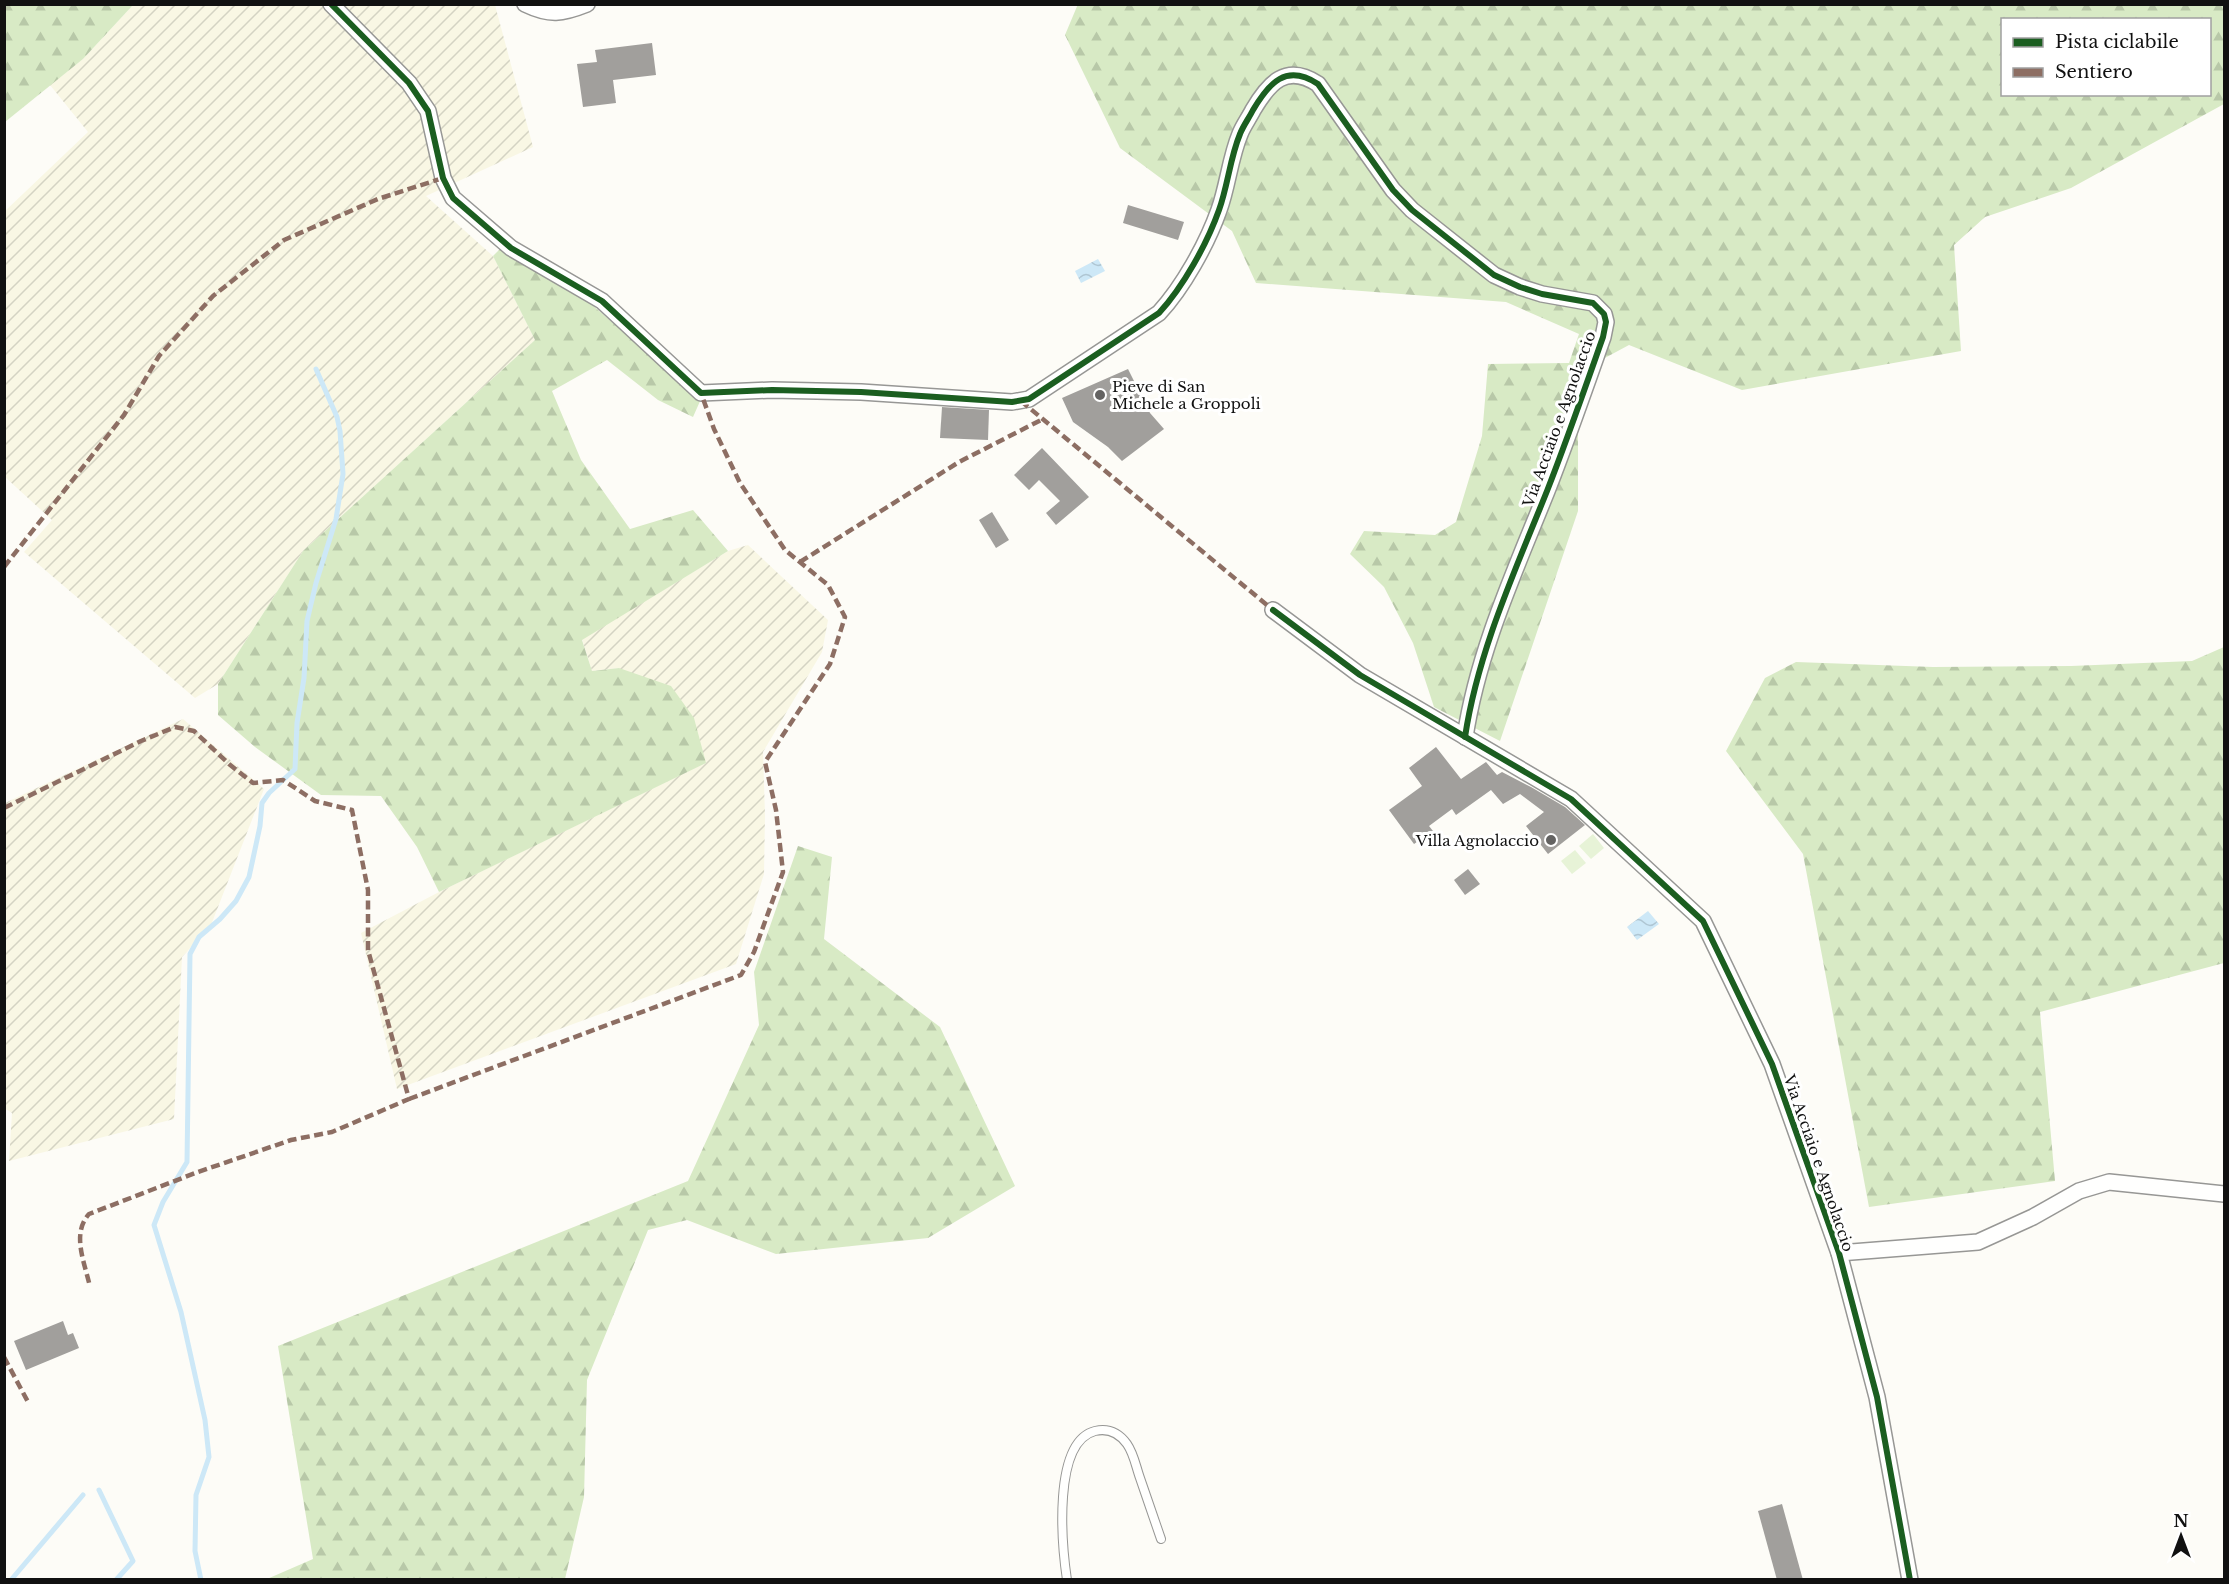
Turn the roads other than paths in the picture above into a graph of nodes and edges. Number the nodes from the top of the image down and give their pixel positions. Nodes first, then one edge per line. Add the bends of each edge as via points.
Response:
1 (331, 4) edge
2 (525, 4) edge
3 (587, 4) edge
4 (1274, 610) dead end
5 (1465, 737) junction
6 (2224, 1194) edge
7 (1839, 1253) junction
8 (1161, 1539) dead end
9 (1067, 1580) edge
10 (1910, 1580) edge

1 - 5 street, Via Acciaio e Agnolaccio via 409,83 428,111 442,178 453,198 511,249 602,301 701,393 772,390 1012,402 1029,399 1169,302 1209,233 1220,208 1240,134 1264,92 1279,79 1308,77 1318,84 1393,190 1412,210 1494,275 1542,294 1593,303 1606,322 1558,463 1498,613
2 - 3 street via 557,13
4 - 5 street, Via Acciaio e Agnolaccio via 1360,675
5 - 7 street, Via Acciaio e Agnolaccio via 1571,799 1704,921 1772,1064
6 - 7 street, Via Acciaio e Agnolaccio via 2109,1182 2079,1191 1978,1242
7 - 10 street, Via Acciaio e Agnolaccio via 1877,1396
8 - 9 lane via 1127,1444 1112,1431 1092,1432 1077,1443 1064,1491 1062,1537

